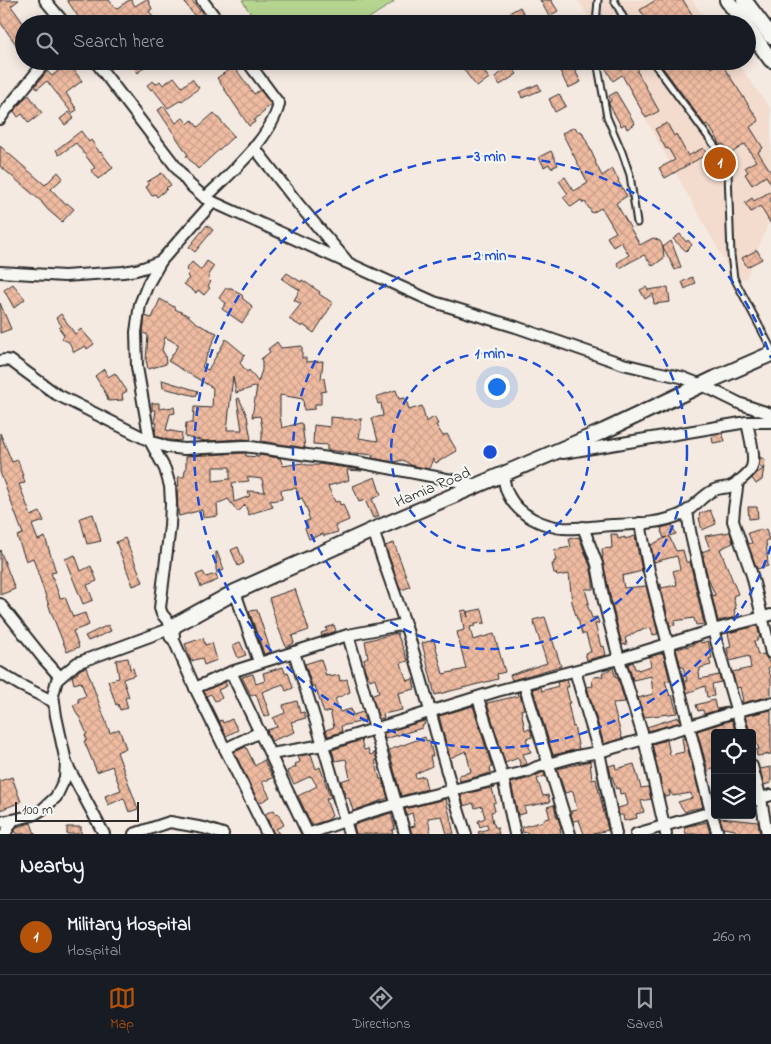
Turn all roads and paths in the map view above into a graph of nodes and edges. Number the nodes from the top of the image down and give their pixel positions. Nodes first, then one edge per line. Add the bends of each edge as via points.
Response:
1 (45, 0) edge
2 (202, 0) edge
3 (598, 0) edge
4 (614, 0) edge
5 (727, 0) edge
6 (744, 0) edge
7 (58, 15) edge
8 (213, 15) edge
9 (596, 15) edge
10 (622, 15) edge
11 (738, 15) edge
12 (755, 15) edge
13 (756, 16) edge
14 (771, 36) edge
15 (756, 40) edge
16 (771, 60) edge
17 (39, 70) edge
18 (102, 70) edge
19 (254, 70) edge
20 (599, 70) edge
21 (659, 70) edge
22 (0, 119) edge
23 (254, 147) junction
24 (209, 200) junction
25 (637, 223) dead end
26 (161, 260) junction
27 (348, 263) junction
28 (0, 272) edge
29 (771, 348) edge
30 (771, 354) edge
31 (0, 361) edge
32 (702, 385) junction
33 (771, 414) edge
34 (747, 422) junction
35 (771, 422) edge
36 (150, 441) junction
37 (545, 456) junction
38 (503, 474) junction
39 (738, 481) junction
40 (478, 485) junction
41 (687, 512) junction
42 (640, 524) junction
43 (583, 527) junction
44 (373, 530) junction
45 (235, 592) junction
46 (0, 604) edge
47 (767, 616) edge
48 (405, 624) junction
49 (172, 630) junction
50 (713, 630) junction
51 (348, 635) junction
52 (668, 643) junction
53 (294, 652) junction
54 (771, 653) edge
55 (619, 659) junction
56 (259, 662) junction
57 (575, 670) junction
58 (231, 672) junction
59 (0, 673) edge
60 (60, 677) junction
61 (524, 684) junction
62 (195, 688) junction
63 (478, 698) junction
64 (54, 702) junction
65 (771, 703) edge
66 (737, 711) junction
67 (430, 712) junction
68 (690, 726) junction
69 (376, 728) junction
70 (742, 729) edge
71 (260, 732) junction
72 (644, 739) junction
73 (323, 745) junction
74 (225, 749) junction
75 (599, 752) junction
76 (271, 754) junction
77 (66, 762) junction
78 (548, 764) junction
79 (754, 774) edge
80 (503, 778) junction
81 (452, 791) junction
82 (762, 798) edge
83 (397, 804) junction
84 (711, 805) edge
85 (711, 813) edge
86 (715, 819) edge
87 (13, 820) junction
88 (344, 821) junction
89 (0, 822) edge
90 (768, 829) edge
91 (665, 830) edge
92 (5, 834) edge
93 (104, 834) edge
94 (134, 834) edge
95 (223, 834) edge
96 (267, 834) edge
97 (308, 834) edge
98 (349, 834) edge
99 (405, 834) edge
100 (466, 834) edge
101 (515, 834) edge
102 (570, 834) edge
103 (616, 834) edge
104 (636, 834) edge
105 (718, 834) edge

1 - 7 street
2 - 8 street
3 - 9 lane
4 - 10 lane
5 - 11 street
6 - 12 street
13 - 14 street
15 - 16 street
17 - 22 street
18 - 24 street via 189,184
19 - 23 street via 279,104 277,114
20 - 25 lane via 607,117 630,175
21 - 29 lane via 723,158 728,172 734,278
23 - 24 street
23 - 27 street
24 - 26 street
24 - 27 street
26 - 28 street via 141,269 123,272 64,276
26 - 36 street via 140,304 136,332 137,367
27 - 32 street via 434,302 622,364
30 - 32 street, Hamia Road
31 - 36 street via 11,361 56,394
32 - 33 street
32 - 37 street, Hamia Road
34 - 35 street
34 - 37 street
34 - 39 street via 752,468
36 - 40 street via 184,449 244,446 357,462
36 - 49 street via 170,486 170,526 160,608
37 - 38 street, Hamia Road
38 - 40 street, Hamia Road
38 - 43 street via 513,502 534,520 562,528
39 - 41 street via 714,490
39 - 47 street via 733,521
40 - 44 street, Hamia Road
41 - 42 street
41 - 50 street
42 - 43 street
42 - 52 street
43 - 55 street via 597,564
44 - 45 street, Hamia Road
44 - 48 street
45 - 49 street, Hamia Road
45 - 56 street
46 - 60 street
47 - 50 street
47 - 54 street
48 - 51 street
48 - 67 street
49 - 60 street via 77,663
49 - 62 street
50 - 52 street
50 - 66 street
51 - 53 street
51 - 69 street
52 - 55 street
52 - 68 street
53 - 56 street
53 - 73 street
55 - 57 street
55 - 72 street
56 - 58 street
57 - 61 street
57 - 75 street
58 - 62 street
58 - 71 street
59 - 64 street
60 - 64 street via 53,695
61 - 63 street
61 - 78 street
62 - 74 street
63 - 67 street
63 - 80 street
64 - 77 street
65 - 66 street
66 - 68 street
66 - 70 street
67 - 69 street
67 - 81 street
68 - 72 street
68 - 84 street
69 - 73 street
69 - 83 street
71 - 74 street
71 - 76 street
72 - 75 street
72 - 91 street
73 - 76 street
73 - 88 street
74 - 96 street
75 - 78 street
75 - 103 street
76 - 97 street
77 - 87 street via 65,778 56,797 43,809
77 - 93 street
78 - 80 street
78 - 102 street
79 - 82 street
80 - 81 street
80 - 101 street
81 - 83 street
81 - 100 street
82 - 90 street
83 - 88 street
83 - 99 street
85 - 91 street
86 - 105 street
87 - 89 street
87 - 92 street
88 - 97 street
88 - 98 street
91 - 104 street
94 - 95 street via 170,822

